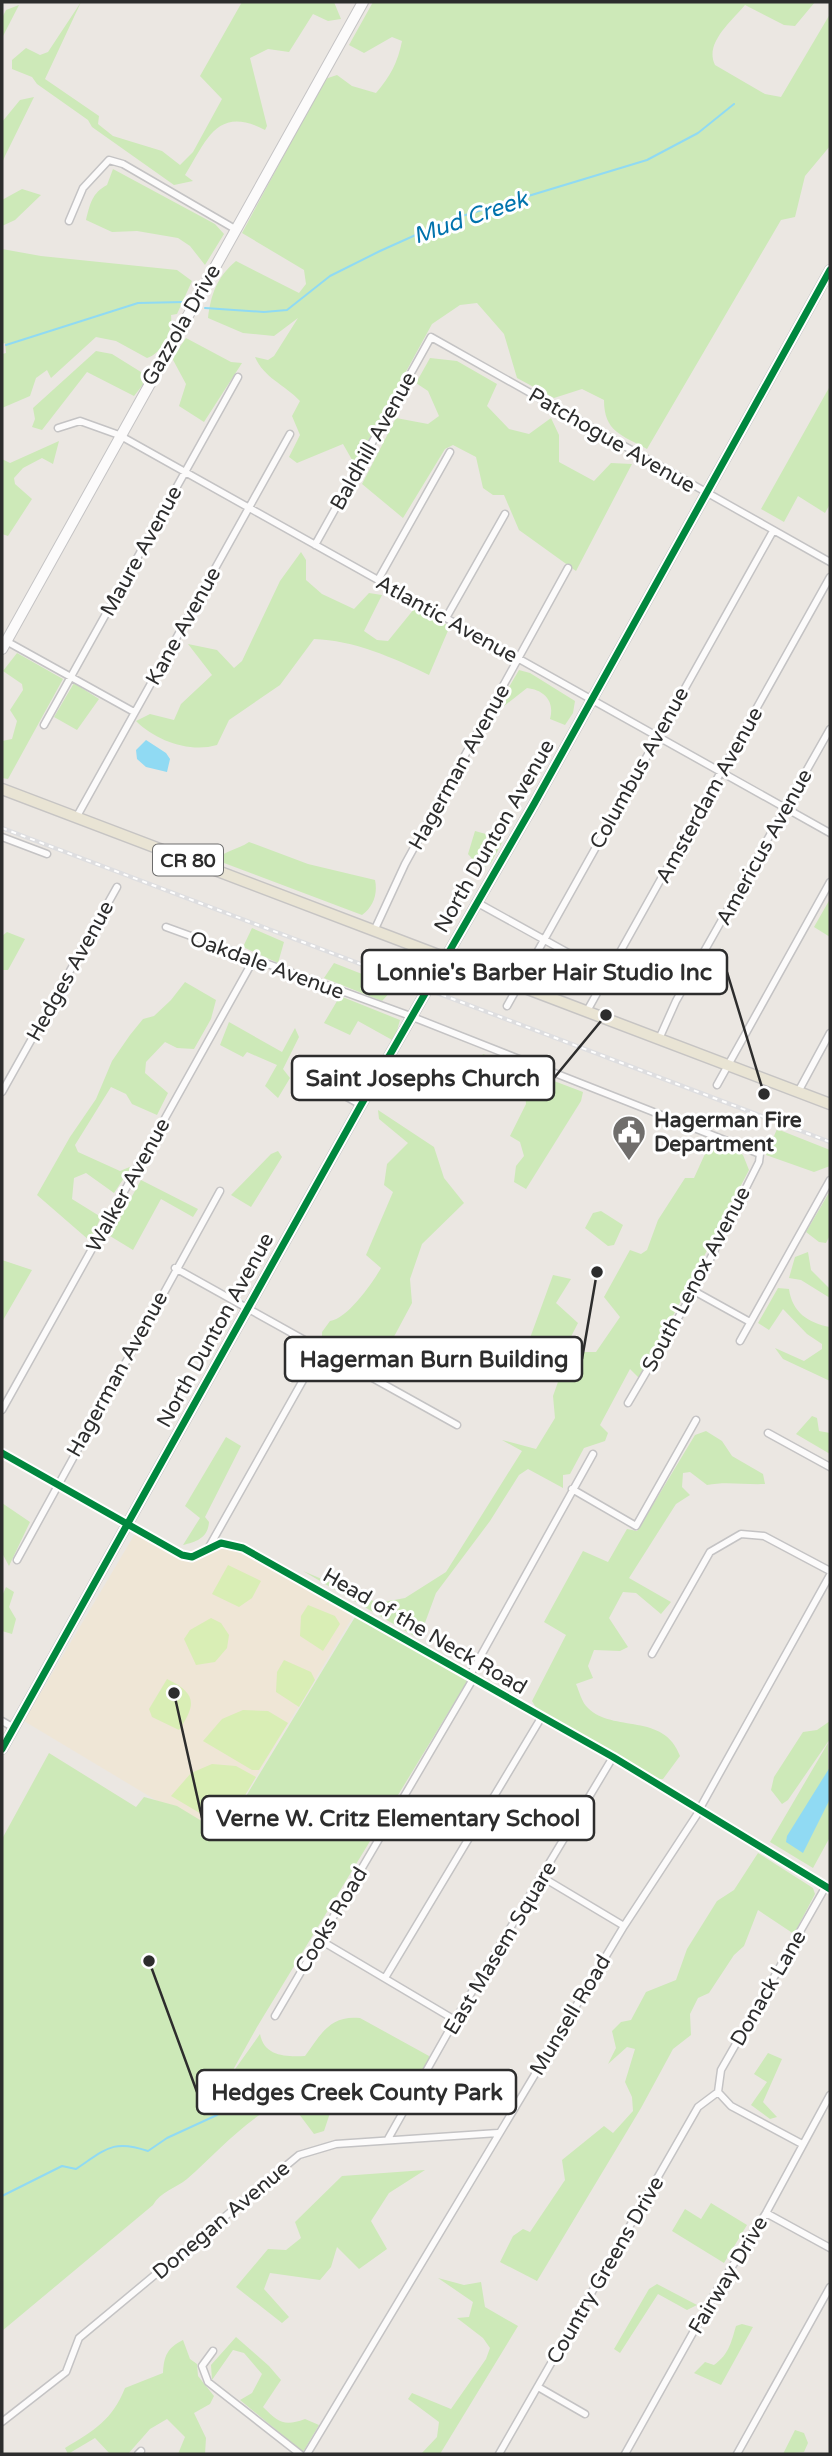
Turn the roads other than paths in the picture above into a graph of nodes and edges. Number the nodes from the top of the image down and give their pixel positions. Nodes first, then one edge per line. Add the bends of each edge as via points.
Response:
1 (363, 2) edge
2 (69, 221) dead end
3 (235, 229) junction
4 (830, 270) edge
5 (431, 337) joint
6 (238, 377) dead end
7 (58, 428) dead end
8 (290, 434) dead end
9 (119, 435) junction
10 (450, 452) dead end
11 (184, 472) junction
12 (705, 494) junction
13 (249, 508) junction
14 (505, 514) dead end
15 (773, 531) junction
16 (315, 545) junction
17 (830, 562) edge
18 (568, 568) dead end
19 (830, 577) edge
20 (378, 580) junction
21 (446, 618) junction
22 (4, 645) edge
23 (518, 658) junction
24 (71, 677) junction
25 (591, 699) junction
26 (134, 712) junction
27 (44, 724) dead end
28 (830, 729) edge
29 (656, 736) junction
30 (721, 772) junction
31 (2, 789) edge
32 (786, 808) junction
33 (76, 818) junction
34 (830, 833) edge
35 (2, 837) edge
36 (47, 854) dead end
37 (830, 882) edge
38 (117, 887) dead end
39 (476, 902) junction
40 (166, 927) dead end
41 (374, 931) junction
42 (544, 940) junction
43 (446, 958) junction
44 (254, 959) junction
45 (608, 975) junction
46 (519, 986) junction
47 (507, 1006) dead end
48 (587, 1012) junction
49 (413, 1017) junction
50 (830, 1033) edge
51 (659, 1039) junction
52 (728, 1065) junction
53 (298, 1069) dead end
54 (717, 1085) dead end
55 (2, 1092) edge
56 (798, 1092) junction
57 (830, 1104) edge
58 (360, 1105) junction
59 (760, 1154) joint
60 (830, 1180) edge
61 (220, 1191) dead end
62 (175, 1268) junction
63 (694, 1290) junction
64 (246, 1308) junction
65 (750, 1322) junction
66 (740, 1341) dead end
67 (320, 1350) junction
68 (628, 1403) dead end
69 (2, 1410) edge
70 (696, 1420) dead end
71 (457, 1425) dead end
72 (768, 1433) dead end
73 (2, 1453) edge
74 (593, 1454) dead end
75 (830, 1468) edge
76 (56, 1484) junction
77 (572, 1489) junction
78 (128, 1525) junction
79 (209, 1547) junction
80 (17, 1560) dead end
81 (830, 1573) edge
82 (652, 1654) dead end
83 (471, 1678) junction
84 (541, 1718) junction
85 (2, 1721) edge
86 (14, 1728) junction
87 (2, 1749) edge
88 (613, 1758) junction
89 (700, 1810) junction
90 (542, 1877) junction
91 (828, 1887) edge
92 (624, 1926) junction
93 (320, 1940) junction
94 (385, 1978) junction
95 (275, 2016) dead end
96 (456, 2020) junction
97 (718, 2092) junction
98 (830, 2095) edge
99 (498, 2133) junction
100 (388, 2139) junction
101 (802, 2144) junction
102 (766, 2213) junction
103 (830, 2248) edge
104 (830, 2287) edge
105 (213, 2351) dead end
106 (538, 2387) junction
107 (585, 2414) dead end
108 (2, 2422) edge
109 (300, 2454) edge
110 (307, 2454) edge
111 (499, 2454) edge
112 (625, 2454) edge
113 (737, 2454) edge

1 - 3 street, Gazzola Drive
2 - 3 street via 83,188 109,160 123,163
3 - 9 street, Gazzola Drive
4 - 12 street, North Dunton Avenue
5 - 12 street, Patchogue Avenue
5 - 16 street, Baldhill Avenue
6 - 11 street, Maure Avenue
7 - 9 street, Atlantic Avenue via 80,421
8 - 13 street, Kane Avenue
9 - 11 street, Atlantic Avenue
9 - 22 street, Gazzola Drive
10 - 20 street
11 - 13 street, Atlantic Avenue
11 - 24 street, Maure Avenue
12 - 15 street, Patchogue Avenue
12 - 25 street, North Dunton Avenue
13 - 16 street, Atlantic Avenue
13 - 26 street, Kane Avenue
14 - 21 street
15 - 17 street, Patchogue Avenue
15 - 29 street, Columbus Avenue
16 - 20 street, Atlantic Avenue
18 - 23 street, Hagerman Avenue
19 - 30 street, Amsterdam Avenue
20 - 21 street, Atlantic Avenue
21 - 23 street, Atlantic Avenue
22 - 24 street
23 - 25 street, Atlantic Avenue
23 - 41 street, Hagerman Avenue via 405,864
24 - 26 street
24 - 27 street, Maure Avenue
25 - 29 street, Atlantic Avenue
25 - 39 street, North Dunton Avenue
26 - 33 street, Kane Avenue
28 - 32 street, Americus Avenue
29 - 30 street, Atlantic Avenue
29 - 42 street, Columbus Avenue
30 - 32 street, Atlantic Avenue
30 - 45 street, Amsterdam Avenue
31 - 33 main road, CR 80
32 - 34 street, Atlantic Avenue
32 - 51 street, Americus Avenue
33 - 41 main road, CR 80
35 - 36 street
37 - 52 street
38 - 55 street, Hedges Avenue
39 - 42 street
39 - 43 street, North Dunton Avenue
40 - 44 street, Oakdale Avenue
41 - 43 main road, CR 80
42 - 45 street
42 - 46 street, Columbus Avenue
43 - 46 main road, CR 80
43 - 49 street, North Dunton Avenue
44 - 49 street, Oakdale Avenue
44 - 69 street, Walker Avenue
45 - 48 street, Amsterdam Avenue
46 - 47 street, Columbus Avenue
46 - 48 main road, CR 80
48 - 51 main road, CR 80
49 - 58 street, North Dunton Avenue
49 - 59 street, Oakdale Avenue
50 - 56 street
51 - 52 main road, CR 80
52 - 54 street
52 - 56 main road, CR 80
53 - 58 street
56 - 57 main road, CR 80
58 - 64 street, North Dunton Avenue
59 - 63 street, South Lenox Avenue
60 - 65 street
61 - 62 street, Hagerman Avenue
62 - 64 street
62 - 76 street, Hagerman Avenue
63 - 65 street
63 - 68 street, South Lenox Avenue
64 - 67 street
64 - 78 street, North Dunton Avenue
65 - 66 street
67 - 71 street
67 - 79 street
70 - 77 street via 636,1526
72 - 75 street
73 - 76 street, Head of the Neck Road
74 - 77 street
76 - 78 street, Head of the Neck Road
76 - 80 street, Hagerman Avenue
77 - 83 street
78 - 79 street, Head of the Neck Road via 182,1555 192,1557
78 - 86 street, North Dunton Avenue
79 - 83 street, Head of the Neck Road via 221,1543 243,1548
81 - 82 street via 764,1536 741,1534 710,1552
81 - 89 street, Munsell Road
83 - 84 street, Head of the Neck Road
83 - 93 street, Cooks Road
84 - 88 street, Head of the Neck Road
84 - 94 street
85 - 86 street
86 - 87 street, North Dunton Avenue
88 - 89 street, Head of the Neck Road
88 - 90 street, East Masem Square
89 - 91 street, Head of the Neck Road
89 - 92 street, Munsell Road
90 - 92 street
90 - 96 street, East Masem Square
91 - 97 street, Donack Lane via 721,2070
92 - 99 street, Munsell Road
93 - 94 street
93 - 95 street, Cooks Road
94 - 96 street
96 - 100 street, East Masem Square
97 - 101 street via 731,2106
97 - 106 street, Country Greens Drive via 698,2108
98 - 101 street, Fairway Drive
99 - 100 street, Donegan Avenue
99 - 110 street, Munsell Road
100 - 108 street, Donegan Avenue via 336,2144 299,2155 79,2338 66,2372
101 - 102 street, Fairway Drive
102 - 103 street
102 - 112 street, Fairway Drive
104 - 113 street
105 - 109 street via 202,2367 208,2382
106 - 107 street
106 - 111 street, Country Greens Drive

